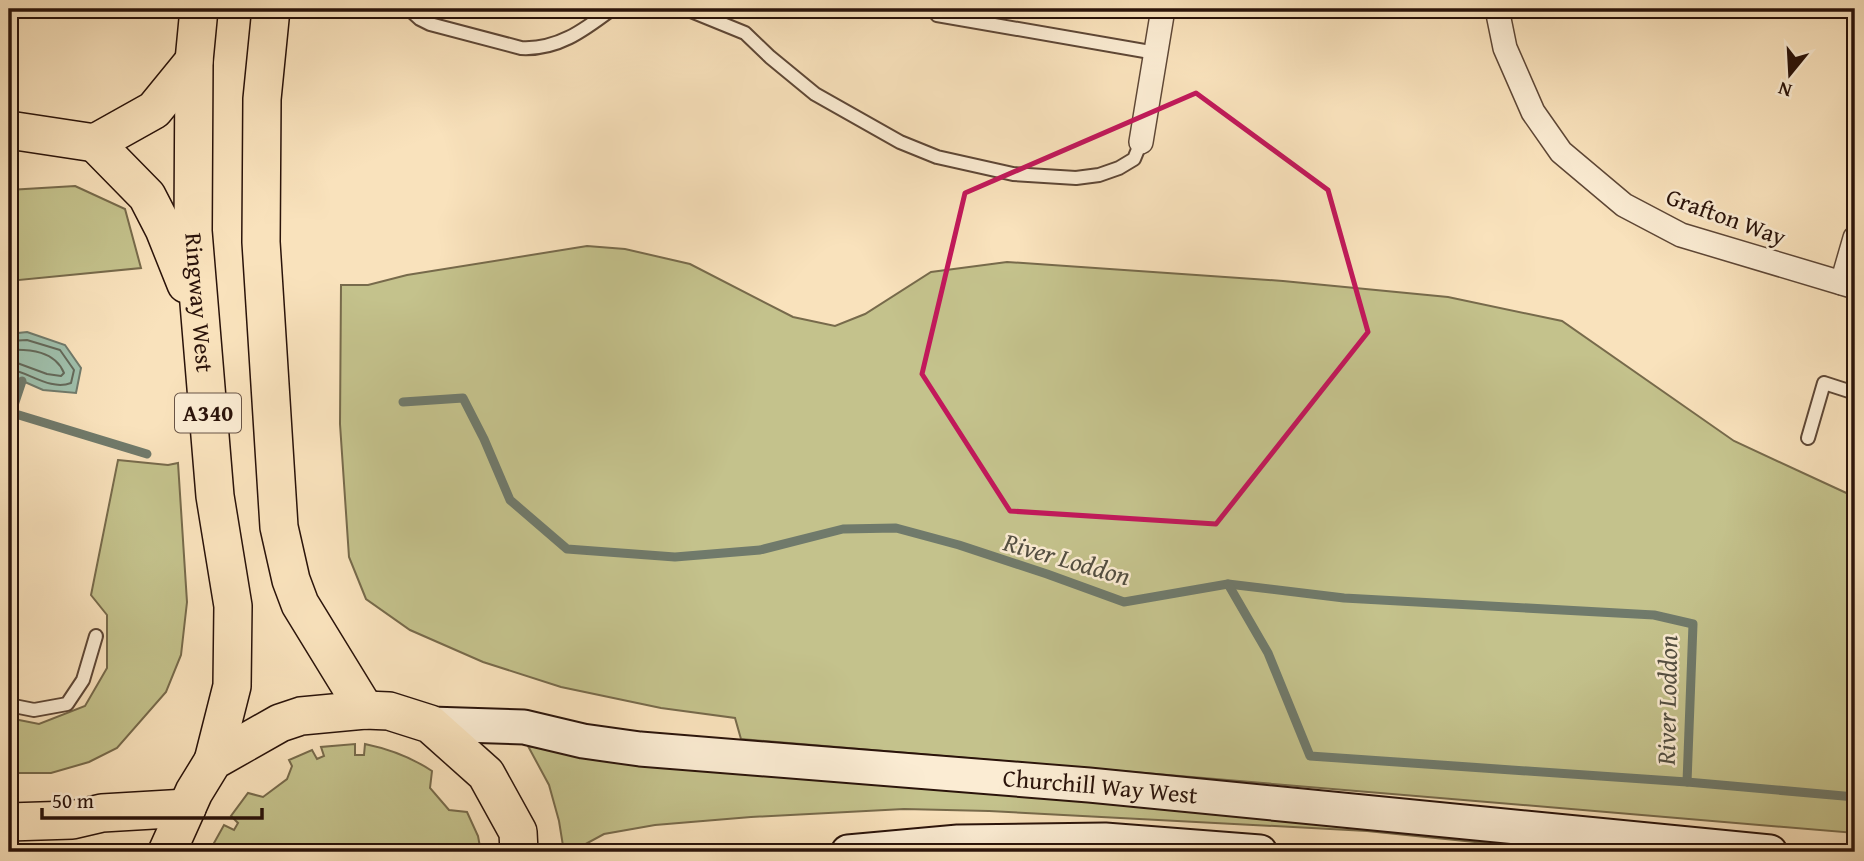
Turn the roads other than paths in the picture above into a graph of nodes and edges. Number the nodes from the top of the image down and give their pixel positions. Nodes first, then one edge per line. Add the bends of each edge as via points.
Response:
1 (199, 9) edge
2 (271, 9) edge
3 (409, 9) edge
4 (612, 9) edge
5 (686, 9) edge
6 (1163, 9) edge
7 (1497, 9) edge
8 (937, 15) dead end
9 (1156, 53) junction
10 (194, 61) junction
11 (9, 130) edge
12 (1141, 142) joint
13 (95, 143) junction
14 (1855, 239) edge
15 (1848, 285) edge
16 (198, 317) junction
17 (1855, 393) edge
18 (1808, 438) dead end
19 (96, 636) dead end
20 (9, 705) edge
21 (365, 710) junction
22 (430, 724) junction
23 (213, 761) junction
24 (187, 808) junction
25 (9, 822) edge
26 (167, 852) edge
27 (519, 852) edge
28 (848, 852) edge
29 (1260, 852) edge
30 (1770, 852) edge

1 - 10 main road, Ringway West / A340
2 - 21 main road, A340 via 262,99 261,242 279,527 300,604
3 - 4 lane via 430,24 535,49 586,30
5 - 12 lane via 745,33 815,94 900,142 937,157 1013,174 1076,178 1119,168 1134,159
6 - 9 street
7 - 15 street, Grafton Way via 1505,48 1533,112 1561,152 1613,197 1681,234
8 - 9 lane
9 - 12 street
10 - 13 main road via 154,110
10 - 16 main road, Ringway West / A340 via 193,231
11 - 13 main road
13 - 16 main road via 146,196 164,229
14 - 15 street, Grafton Way
16 - 23 main road, Ringway West / A340 via 215,496 233,606 232,686
17 - 18 lane via 1824,383
19 - 20 lane via 83,680 67,704 34,710
21 - 22 main road via 388,711
21 - 23 main road via 301,716 280,723
22 - 27 main road via 485,774 518,832
22 - 30 main road, Churchill Way West via 524,727 640,749 1089,785
23 - 24 main road, Ringway West
24 - 25 main road
24 - 26 main road, Ringway West
28 - 29 main road, Churchill Way West via 958,842 1105,840

